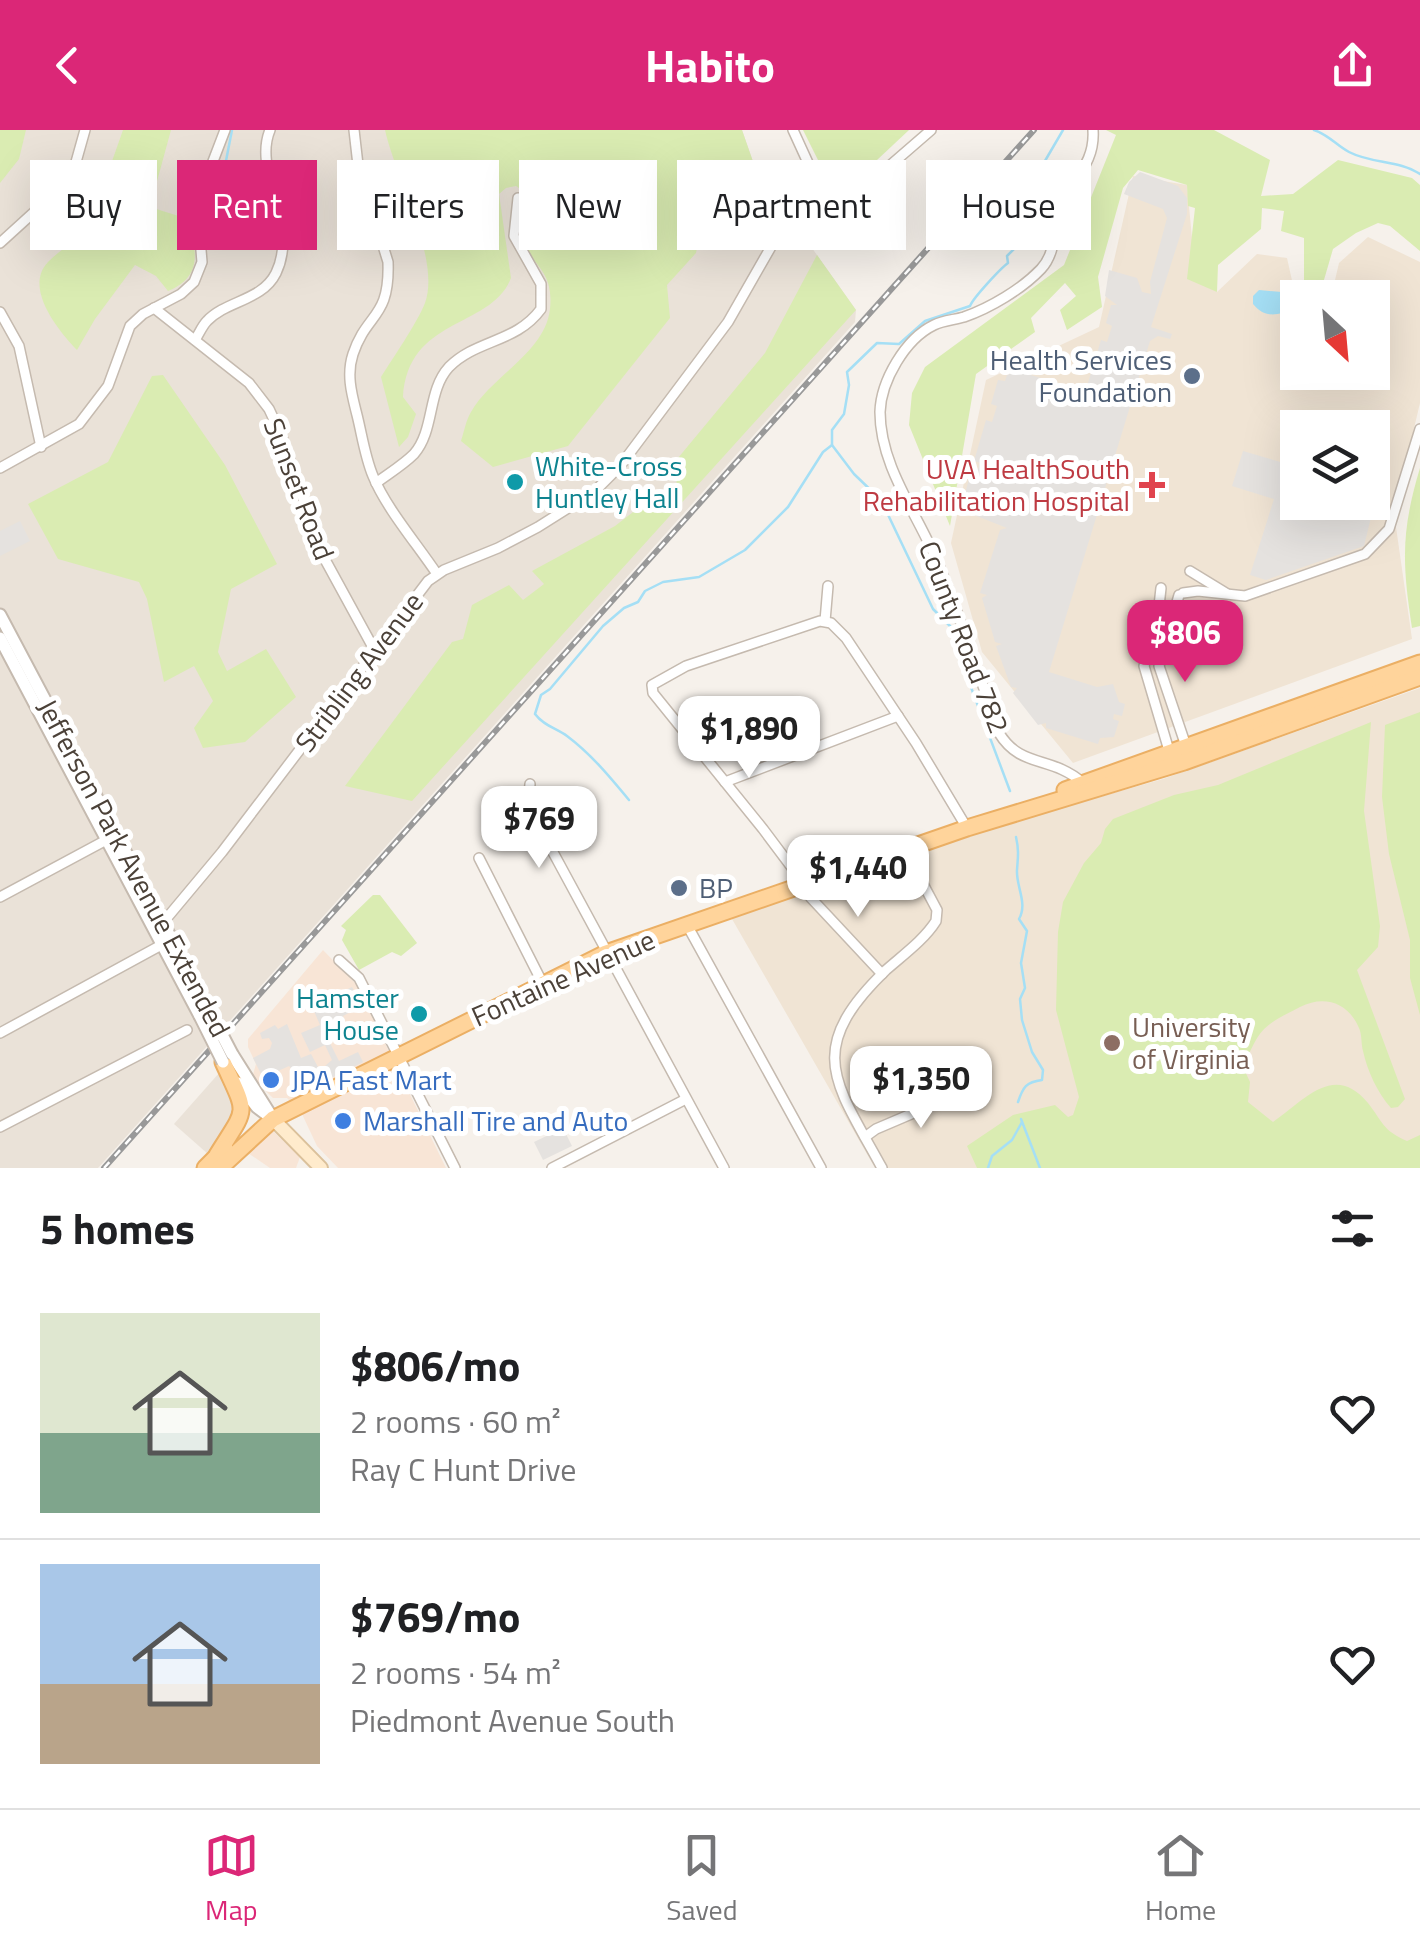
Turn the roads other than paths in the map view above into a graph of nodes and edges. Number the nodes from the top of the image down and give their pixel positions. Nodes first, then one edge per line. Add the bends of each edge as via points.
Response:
1 (85, 130) edge
2 (225, 130) edge
3 (270, 130) edge
4 (354, 130) edge
5 (793, 130) edge
6 (931, 130) edge
7 (1094, 130) edge
8 (807, 160) edge
9 (895, 160) edge
10 (518, 198) dead end
11 (0, 240) edge
12 (769, 250) edge
13 (154, 308) junction
14 (0, 312) edge
15 (195, 340) junction
16 (1420, 429) edge
17 (41, 447) junction
18 (0, 468) edge
19 (376, 482) junction
20 (1190, 571) dead end
21 (437, 574) junction
22 (828, 586) dead end
23 (1161, 588) dead end
24 (1229, 595) junction
25 (0, 615) edge
26 (825, 621) junction
27 (0, 638) edge
28 (375, 651) junction
29 (1420, 664) edge
30 (1420, 677) edge
31 (898, 716) junction
32 (1168, 753) junction
33 (1186, 754) junction
34 (725, 782) junction
35 (1083, 783) junction
36 (530, 784) dead end
37 (972, 826) junction
38 (112, 837) junction
39 (479, 858) dead end
40 (921, 880) dead end
41 (804, 885) junction
42 (0, 897) edge
43 (687, 925) junction
44 (159, 926) junction
45 (167, 942) junction
46 (606, 954) junction
47 (338, 960) dead end
48 (882, 974) junction
49 (543, 984) junction
50 (186, 1030) dead end
51 (0, 1033) edge
52 (398, 1055) junction
53 (228, 1058) junction
54 (958, 1094) dead end
55 (686, 1100) junction
56 (272, 1119) junction
57 (0, 1127) edge
58 (866, 1137) junction
59 (218, 1162) edge
60 (205, 1168) edge
61 (321, 1168) edge
62 (455, 1168) edge
63 (552, 1168) edge
64 (724, 1168) edge
65 (822, 1168) edge
66 (882, 1168) edge

1 - 11 street via 66,183
2 - 13 street via 197,202 200,269 187,290
3 - 15 street via 265,150 281,218 281,259 274,278 207,321
4 - 19 street via 388,262 388,293 358,343 350,378
5 - 8 street
6 - 9 street, Stribling Avenue
7 - 35 street, County Road 782 via 1088,162 1059,208 1044,266 990,305 924,332 884,390 881,422 887,452 940,568 999,732 1018,755 1066,768
10 - 19 street via 516,243 541,284 541,308 524,328 454,362 441,377 414,454
12 - 21 street, Stribling Avenue via 719,335 608,479 538,526
13 - 15 street, Sunset Road
13 - 17 street via 126,332 108,386 88,416
14 - 17 street via 19,346
15 - 28 street, Sunset Road via 249,383 269,410 322,554
16 - 24 street via 1389,529 1374,548 1298,579
17 - 18 street
19 - 21 street
20 - 24 street
21 - 28 street, Stribling Avenue
22 - 26 street
23 - 32 street via 1144,666
24 - 33 street via 1181,594 1159,666
25 - 38 street, Jefferson Park Avenue Extended
26 - 31 street via 846,638
26 - 34 street via 686,666 652,685
27 - 38 street, Jefferson Park Avenue Extended
28 - 44 street, Stribling Avenue
29 - 33 main road, Fontaine Avenue
30 - 33 main road, Fontaine Avenue
31 - 34 street
31 - 37 street
32 - 33 main road, Fontaine Avenue
32 - 35 main road, Fontaine Avenue
33 - 37 main road, Fontaine Avenue
34 - 41 street
35 - 37 main road, Fontaine Avenue
36 - 46 street via 528,806
37 - 41 main road, Fontaine Avenue
38 - 42 street
38 - 44 street, Jefferson Park Avenue Extended
39 - 49 street
40 - 48 street via 936,921
41 - 43 main road, Fontaine Avenue
41 - 48 street
43 - 46 main road, Fontaine Avenue
43 - 65 street
44 - 45 street, Jefferson Park Avenue Extended
45 - 51 street
45 - 53 street, Jefferson Park Avenue Extended, bridge
46 - 49 main road, Fontaine Avenue
46 - 55 street
47 - 52 street via 359,978
48 - 58 street via 848,1015 832,1062
49 - 52 main road, Fontaine Avenue
50 - 57 street
52 - 56 main road, Fontaine Avenue
52 - 62 street
53 - 56 street, Jefferson Park Avenue Extended
53 - 59 main road via 242,1112
54 - 58 street
55 - 63 street
55 - 64 street
56 - 59 main road, Fontaine Avenue via 252,1123
56 - 61 main road
58 - 66 street
59 - 60 main road

